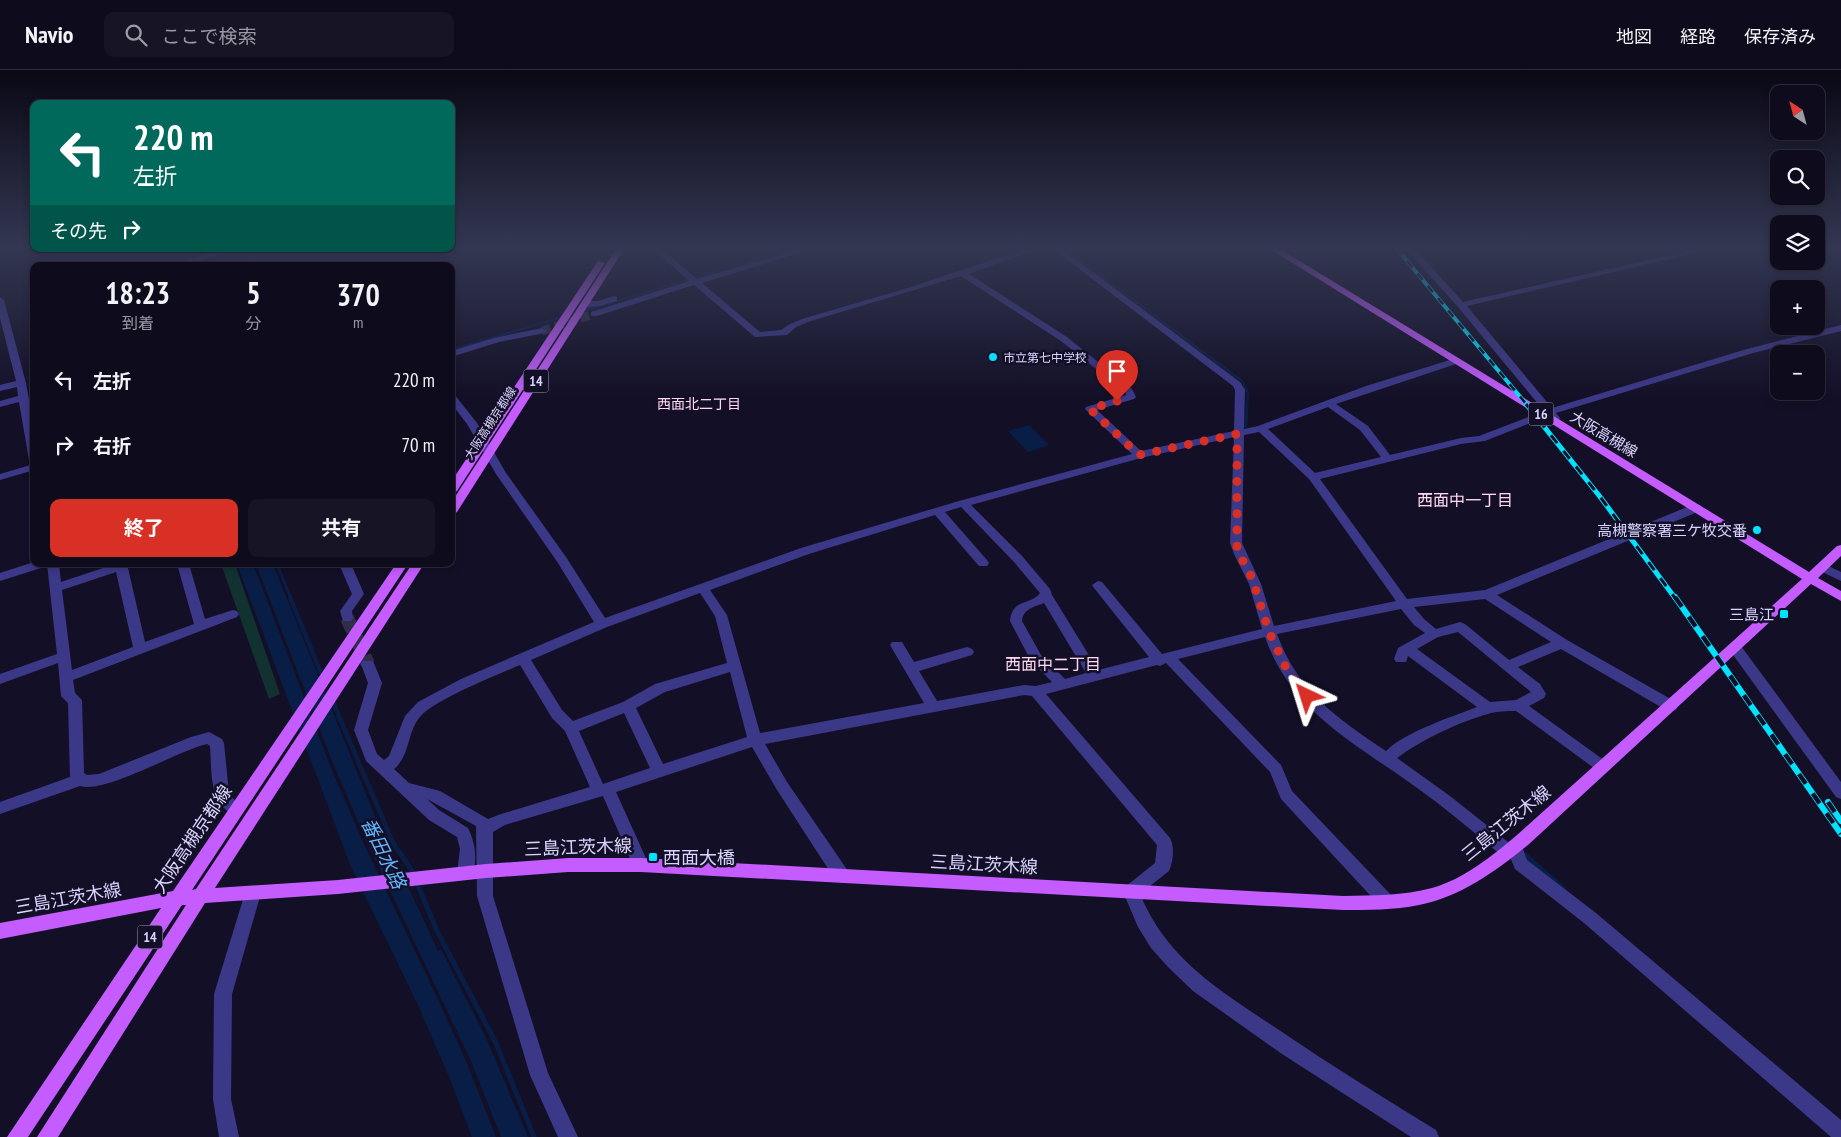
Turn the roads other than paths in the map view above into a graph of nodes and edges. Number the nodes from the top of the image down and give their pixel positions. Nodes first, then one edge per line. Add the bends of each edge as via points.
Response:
1 (578, 299) edge
2 (588, 299) edge
3 (616, 299) edge
4 (639, 299) edge
5 (715, 299) edge
6 (877, 299) edge
7 (1002, 299) edge
8 (1123, 299) edge
9 (1355, 299) edge
10 (1455, 299) edge
11 (1492, 299) edge
12 (0, 300) edge
13 (585, 304) junction
14 (1461, 306) junction
15 (594, 314) tunnel mouth
16 (1841, 328) edge
17 (542, 331) tunnel mouth
18 (455, 353) edge
19 (1456, 361) junction
20 (21, 383) junction
21 (0, 388) edge
22 (22, 398) junction
23 (455, 401) edge
24 (1329, 403) junction
25 (0, 404) edge
26 (1546, 414) junction
27 (1261, 428) junction
28 (1237, 434) junction
29 (30, 439) edge
30 (484, 443) junction
31 (488, 454) junction
32 (1139, 455) junction
33 (1388, 459) junction
34 (30, 468) edge
35 (0, 477) edge
36 (1313, 477) junction
37 (455, 485) edge
38 (964, 503) junction
39 (455, 506) edge
40 (1696, 508) junction
41 (937, 511) junction
42 (1841, 549) edge
43 (983, 562) dead end
44 (31, 567) edge
45 (53, 567) edge
46 (118, 567) edge
47 (124, 567) edge
48 (184, 567) edge
49 (346, 567) edge
50 (400, 567) edge
51 (416, 567) edge
52 (1822, 567) junction
53 (1841, 576) edge
54 (0, 577) edge
55 (1810, 578) junction
56 (1098, 585) dead end
57 (702, 587) junction
58 (56, 588) junction
59 (1045, 594) junction
60 (1487, 594) junction
61 (1841, 597) edge
62 (1404, 604) junction
63 (233, 614) dead end
64 (348, 618) dead end
65 (602, 624) junction
66 (201, 626) junction
67 (1269, 632) junction
68 (1434, 634) junction
69 (1562, 643) junction
70 (897, 645) dead end
71 (140, 649) junction
72 (1736, 650) junction
73 (967, 652) dead end
74 (64, 656) junction
75 (524, 658) junction
76 (1164, 659) junction
77 (368, 664) tunnel mouth
78 (736, 666) junction
79 (1507, 666) junction
80 (911, 668) junction
81 (66, 677) junction
82 (1095, 677) junction
83 (0, 679) edge
84 (1063, 685) junction
85 (1036, 690) junction
86 (1518, 705) junction
87 (628, 706) junction
88 (934, 706) junction
89 (1671, 706) junction
90 (1488, 708) junction
91 (571, 728) junction
92 (755, 740) junction
93 (1392, 754) dead end
94 (1603, 767) junction
95 (384, 769) junction
96 (658, 772) junction
97 (81, 779) junction
98 (405, 789) junction
99 (603, 790) junction
100 (1841, 793) edge
101 (0, 808) edge
102 (236, 808) junction
103 (485, 829) junction
104 (1511, 849) junction
105 (642, 865) junction
106 (486, 871) junction
107 (465, 873) junction
108 (842, 876) junction
109 (1131, 892) junction
110 (253, 893) junction
111 (176, 898) junction
112 (201, 898) junction
113 (1387, 902) junction
114 (0, 931) edge
115 (1841, 1133) edge
116 (17, 1137) edge
117 (47, 1137) edge
118 (229, 1137) edge
119 (568, 1137) edge
120 (1429, 1137) edge

1 - 30 main road, 大阪高槻京都線 / 14
2 - 13 main road, 大阪高槻京都線 / 14
3 - 13 street
4 - 15 street
5 - 6 street via 758,335 764,336 784,333 786,329 811,319
7 - 32 street via 1064,339 1129,390 1131,397 1090,409
8 - 28 street via 1237,384 1240,390
9 - 19 main road, 大阪高槻線 / 16
10 - 14 street
11 - 14 street
12 - 20 street
13 - 31 main road, 大阪高槻京都線 / 14
14 - 26 street
16 - 26 street via 1750,351
17 - 18 street
19 - 24 street
19 - 26 main road, 大阪高槻線 / 16
20 - 21 street
20 - 22 street
22 - 25 street
22 - 29 street
23 - 30 street
24 - 27 street
24 - 33 street via 1364,428
26 - 33 street via 1481,440 1461,440
26 - 40 main road, 大阪高槻線 / 16 via 1562,427
27 - 28 street
27 - 36 street
28 - 32 street
28 - 67 street via 1236,543 1240,558 1252,578
30 - 31 street
30 - 37 main road, 大阪高槻京都線 / 14
31 - 39 main road, 大阪高槻京都線 / 14
31 - 65 street
32 - 38 street
33 - 36 street
34 - 35 street
36 - 62 street
38 - 41 street
38 - 59 street via 1018,559
40 - 55 main road, 大阪高槻線 / 16
40 - 60 street
41 - 43 street
41 - 57 street via 805,551
42 - 52 main road, 三島江茨木線
44 - 54 street
45 - 58 street
46 - 58 street
47 - 71 street
48 - 66 street
49 - 64 street via 358,594 346,611
50 - 102 main road, 大阪高槻京都線 / 14
51 - 112 main road, 14
52 - 53 street
52 - 55 main road, 三島江茨木線
55 - 61 main road, 大阪高槻線 / 16
55 - 72 main road, 三島江茨木線
56 - 76 street
57 - 65 street
57 - 78 street via 720,615
58 - 74 street
59 - 82 street
59 - 84 street via 1040,601 1019,609 1016,621 1036,658
60 - 62 street
60 - 69 street
62 - 67 street
62 - 68 street
63 - 66 street
65 - 75 street
66 - 71 street
67 - 76 street
67 - 104 street via 1296,683 1335,724
68 - 79 street via 1460,627
68 - 90 street via 1404,654
69 - 79 street
69 - 89 street
70 - 80 street
71 - 81 street
72 - 89 main road, 三島江茨木線
72 - 100 street
73 - 80 street
74 - 81 street
74 - 83 street
75 - 91 street via 557,714
75 - 95 street via 423,706 412,716 394,760
76 - 82 street
76 - 113 street via 1276,769 1286,795
77 - 95 street via 375,683 360,730 371,757
78 - 87 street via 660,688
78 - 92 street
79 - 86 street via 1539,694
80 - 88 street
81 - 97 street via 68,696 76,700 77,775
82 - 84 street
84 - 85 street
85 - 88 street
85 - 109 street via 1165,843 1163,866
86 - 90 street
86 - 94 street
87 - 91 street
87 - 96 street
88 - 92 street
89 - 94 main road, 三島江茨木線
90 - 93 street via 1438,728
91 - 99 street
92 - 96 street
92 - 108 street
94 - 104 main road, 三島江茨木線
95 - 98 street
96 - 99 street
97 - 101 street
97 - 102 street via 100,780 209,738 217,743 222,794 228,805
98 - 103 street via 429,793 482,822
98 - 107 street via 434,815 463,833 468,849
99 - 103 street via 501,820
99 - 105 street
102 - 111 main road, 大阪高槻京都線 / 14
103 - 106 street
104 - 113 main road, 三島江茨木線 via 1472,878 1442,892
104 - 115 street via 1521,864 1590,918
105 - 106 main road, 三島江茨木線 via 568,865
105 - 108 main road, 三島江茨木線
106 - 107 main road, 三島江茨木線
106 - 119 street via 485,896 500,950 539,1075
107 - 110 main road, 三島江茨木線
108 - 109 main road, 三島江茨木線
109 - 113 main road, 三島江茨木線 via 1343,903
109 - 120 street via 1144,924 1186,976 1310,1062
110 - 112 main road, 三島江茨木線
110 - 118 street via 223,994 222,1099
111 - 112 main road, 三島江茨木線
111 - 114 main road, 三島江茨木線
111 - 116 main road, 大阪高槻京都線 / 14
112 - 117 main road, 14

